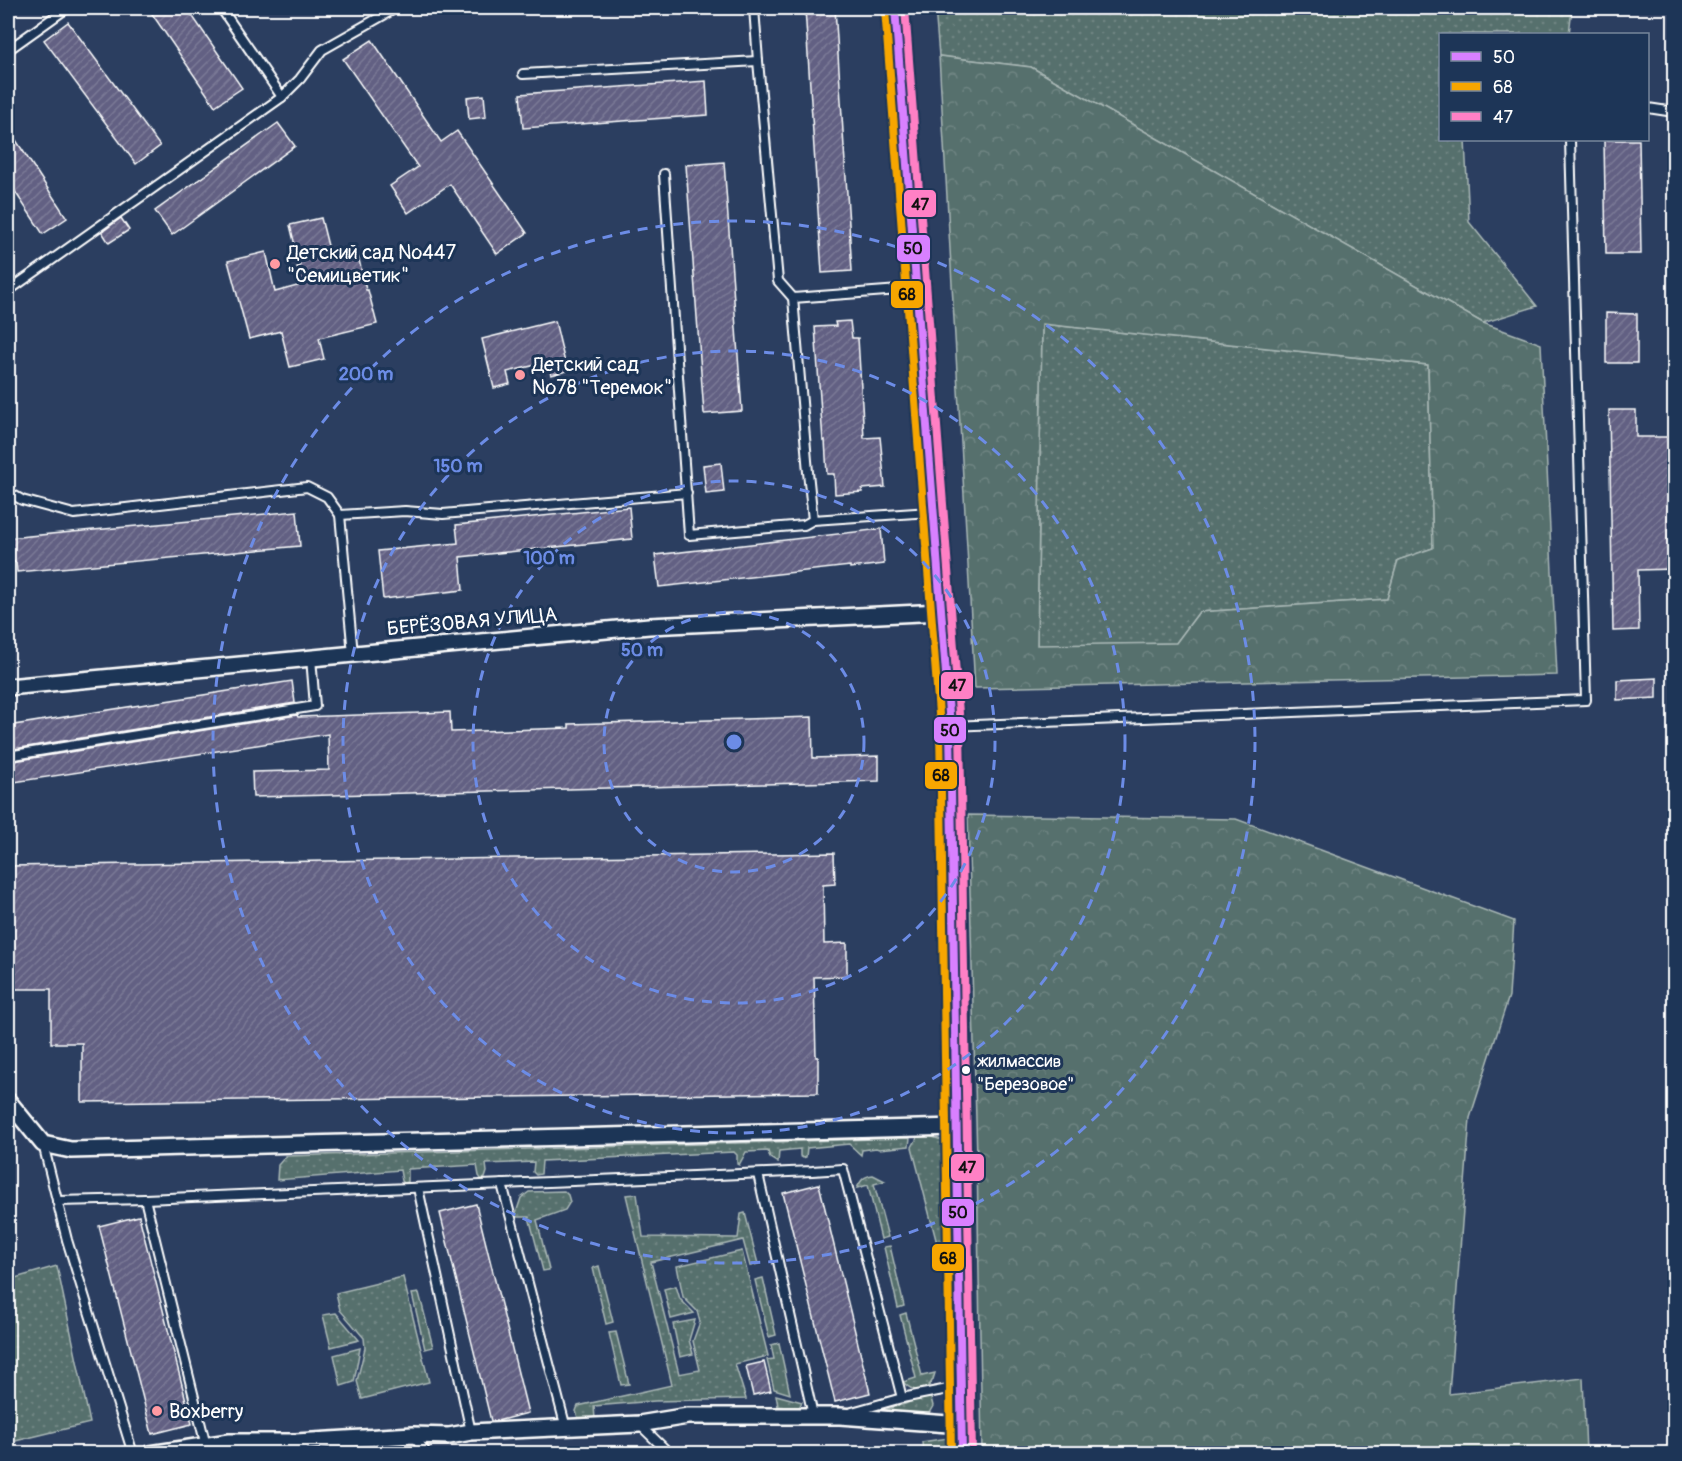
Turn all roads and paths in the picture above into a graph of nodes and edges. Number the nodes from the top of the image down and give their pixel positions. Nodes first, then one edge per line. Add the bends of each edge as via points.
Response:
1 (67, 8) edge
2 (221, 8) edge
3 (396, 8) edge
4 (754, 8) edge
5 (895, 8) edge
6 (8, 50) edge
7 (758, 61) junction
8 (523, 74) dead end
9 (282, 97) junction
10 (1649, 108) edge
11 (1674, 112) edge
12 (1570, 141) edge
13 (664, 174) dead end
14 (916, 289) junction
15 (8, 291) edge
16 (793, 298) junction
17 (8, 492) edge
18 (687, 493) junction
19 (933, 511) junction
20 (340, 515) junction
21 (813, 520) junction
22 (941, 612) junction
23 (353, 654) junction
24 (311, 658) junction
25 (8, 687) edge
26 (950, 726) junction
27 (8, 756) edge
28 (8, 1101) edge
29 (957, 1127) junction
30 (43, 1144) junction
31 (758, 1174) junction
32 (501, 1184) junction
33 (418, 1188) junction
34 (145, 1199) junction
35 (57, 1201) junction
36 (961, 1384) junction
37 (902, 1398) junction
38 (813, 1415) junction
39 (840, 1416) junction
40 (639, 1424) junction
41 (962, 1425) junction
42 (566, 1428) junction
43 (471, 1432) junction
44 (413, 1435) junction
45 (206, 1446) junction
46 (297, 1448) edge
47 (133, 1454) edge
48 (150, 1454) edge
49 (427, 1454) edge
50 (670, 1454) edge
51 (962, 1454) edge

1 - 6 lane
2 - 9 lane
3 - 9 lane via 322,50
4 - 7 lane
5 - 14 street
7 - 8 lane
7 - 16 lane via 778,280
9 - 15 lane
10 - 11 lane
12 - 26 lane via 1586,700
13 - 18 lane
14 - 16 lane
14 - 19 street
16 - 21 lane
17 - 20 lane via 22,500 74,514 307,487 327,497
18 - 20 lane via 443,514 405,511
18 - 21 lane via 689,535 804,525
19 - 21 lane
19 - 22 street
20 - 23 lane
22 - 23 street, БЕРЁЗОВАЯ УЛИЦА via 649,626
22 - 26 street
23 - 24 street, БЕРЁЗОВАЯ УЛИЦА
24 - 25 street, БЕРЁЗОВАЯ УЛИЦА
24 - 27 lane via 315,706
26 - 29 lane
28 - 30 street
29 - 30 street via 71,1150
29 - 36 lane
30 - 35 lane
31 - 32 lane
31 - 37 lane via 843,1169
31 - 38 lane
32 - 33 lane
32 - 42 lane
33 - 34 lane
33 - 43 lane
34 - 35 lane
34 - 45 lane
35 - 47 lane
36 - 37 lane
36 - 41 lane
37 - 39 lane
38 - 39 street
38 - 40 street via 688,1416
39 - 41 street
40 - 42 street
40 - 50 lane
41 - 51 lane
42 - 43 street
43 - 44 street
44 - 46 street
44 - 49 lane
45 - 46 street via 229,1442
45 - 48 street

